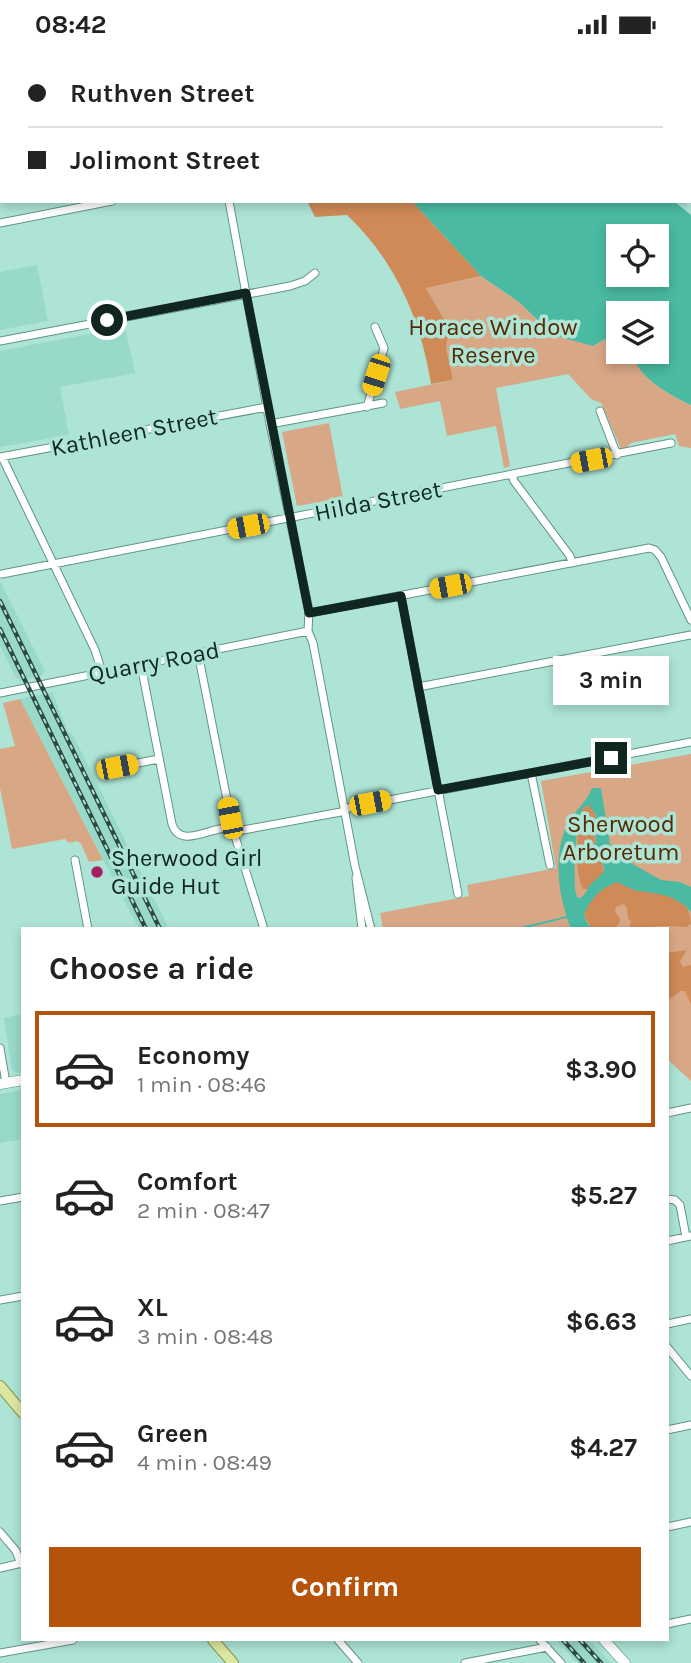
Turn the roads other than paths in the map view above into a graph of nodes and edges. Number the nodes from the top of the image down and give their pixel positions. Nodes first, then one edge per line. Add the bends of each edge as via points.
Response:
1 (102, 203) edge
2 (229, 203) edge
3 (0, 223) edge
4 (315, 273) dead end
5 (246, 293) junction
6 (375, 327) dead end
7 (0, 341) edge
8 (383, 403) dead end
9 (267, 407) junction
10 (367, 407) junction
11 (600, 411) dead end
12 (270, 424) junction
13 (671, 443) dead end
14 (617, 455) junction
15 (1, 457) edge
16 (512, 475) junction
17 (289, 518) junction
18 (572, 563) junction
19 (53, 564) junction
20 (2, 574) edge
21 (401, 596) junction
22 (309, 613) junction
23 (691, 619) edge
24 (308, 631) junction
25 (691, 635) edge
26 (198, 653) junction
27 (141, 664) junction
28 (102, 672) junction
29 (418, 687) junction
30 (0, 693) edge
31 (691, 742) edge
32 (159, 759) junction
33 (104, 772) dead end
34 (531, 772) junction
35 (438, 790) junction
36 (344, 810) junction
37 (233, 830) junction
38 (75, 860) dead end
39 (550, 865) dead end
40 (355, 866) junction
41 (458, 894) dead end
42 (88, 927) edge
43 (263, 927) edge
44 (362, 927) edge
45 (370, 927) edge
46 (0, 1048) edge
47 (21, 1080) edge
48 (3, 1084) edge
49 (691, 1108) edge
50 (669, 1113) edge
51 (21, 1197) edge
52 (669, 1200) edge
53 (0, 1201) edge
54 (689, 1236) edge
55 (669, 1241) edge
56 (21, 1296) edge
57 (0, 1300) edge
58 (691, 1319) edge
59 (669, 1324) edge
60 (669, 1349) edge
61 (691, 1376) edge
62 (0, 1386) edge
63 (21, 1411) edge
64 (691, 1425) edge
65 (669, 1430) edge
66 (691, 1522) edge
67 (669, 1527) edge
68 (0, 1532) edge
69 (21, 1562) edge
70 (21, 1564) edge
71 (0, 1568) edge
72 (691, 1619) edge
73 (669, 1624) edge
74 (67, 1641) edge
75 (214, 1641) edge
76 (339, 1641) edge
77 (541, 1641) edge
78 (605, 1641) edge
79 (547, 1647) junction
80 (0, 1653) edge
81 (233, 1663) edge
82 (358, 1663) edge
83 (465, 1663) edge
84 (561, 1663) edge
85 (625, 1663) edge

1 - 3 street
2 - 5 street
4 - 5 street via 300,283
5 - 7 street
5 - 9 street
6 - 10 street via 384,348
8 - 10 street
9 - 12 street
9 - 15 street, Kathleen Street
10 - 12 street
11 - 14 street
12 - 17 street
13 - 14 street, Hilda Street
14 - 16 street, Hilda Street
15 - 19 street
16 - 17 street, Hilda Street
16 - 18 street
17 - 19 street, Hilda Street
17 - 22 street
18 - 21 street
18 - 23 street via 655,550
19 - 20 street, Hilda Street
19 - 28 street
21 - 22 street
21 - 29 street
22 - 24 street
24 - 26 street, Quarry Road
24 - 36 street
25 - 29 street
26 - 27 street, Quarry Road
26 - 37 street
27 - 28 street, Quarry Road
27 - 32 street
28 - 30 street, Quarry Road
29 - 35 street
31 - 34 street
32 - 33 street
32 - 37 street via 177,834 185,837
34 - 35 street
34 - 39 street
35 - 36 street
35 - 41 street
36 - 37 street
36 - 40 street
37 - 43 street
38 - 42 street
40 - 44 street
40 - 45 street
46 - 48 street
47 - 48 street
49 - 50 street
51 - 53 street
52 - 54 street via 679,1203
54 - 55 street
56 - 57 street
58 - 59 street
60 - 61 street
62 - 63 main road
64 - 65 street
66 - 67 street
68 - 69 street
70 - 71 street
72 - 73 street
74 - 80 street
75 - 81 main road
76 - 82 street
77 - 79 street
78 - 85 street
79 - 83 street
79 - 84 street

